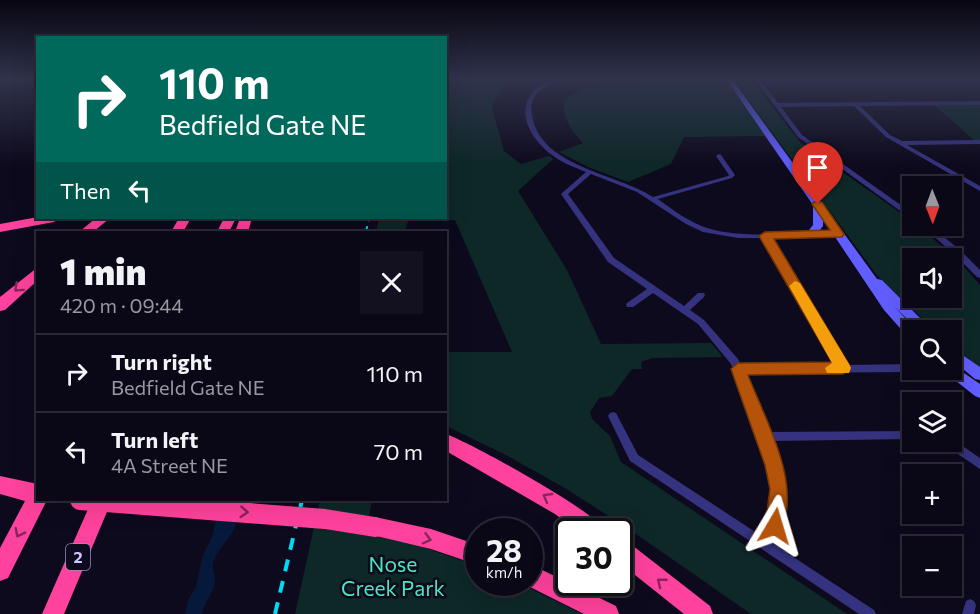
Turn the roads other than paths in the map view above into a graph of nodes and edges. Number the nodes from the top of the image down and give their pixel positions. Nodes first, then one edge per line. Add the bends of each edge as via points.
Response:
1 (528, 108) edge
2 (749, 108) edge
3 (778, 108) edge
4 (859, 108) edge
5 (980, 142) edge
6 (902, 143) junction
7 (719, 156) dead end
8 (590, 172) junction
9 (980, 189) edge
10 (652, 199) junction
11 (818, 204) junction
12 (902, 209) edge
13 (49, 219) edge
14 (103, 219) edge
15 (0, 228) edge
16 (86, 231) edge
17 (811, 234) junction
18 (838, 234) junction
19 (765, 236) junction
20 (938, 236) edge
21 (36, 274) edge
22 (868, 274) junction
23 (980, 275) edge
24 (651, 290) junction
25 (700, 295) dead end
26 (630, 305) dead end
27 (0, 306) edge
28 (685, 310) junction
29 (916, 320) edge
30 (902, 322) edge
31 (902, 366) edge
32 (962, 366) edge
33 (843, 368) junction
34 (738, 369) junction
35 (962, 371) edge
36 (980, 375) edge
37 (980, 392) edge
38 (613, 416) dead end
39 (902, 435) edge
40 (766, 438) junction
41 (447, 443) edge
42 (962, 451) edge
43 (980, 464) edge
44 (1, 486) edge
45 (36, 495) edge
46 (36, 500) edge
47 (94, 501) edge
48 (102, 501) edge
49 (577, 518) edge
50 (765, 545) junction
51 (465, 551) edge
52 (633, 560) edge
53 (0, 570) edge
54 (543, 582) edge
55 (53, 614) edge
56 (608, 614) edge
57 (702, 614) edge
58 (870, 614) edge

1 - 8 street via 533,127 549,150
2 - 11 main road
3 - 12 street via 800,136
4 - 6 street via 879,129
5 - 6 street
6 - 9 street
7 - 10 street via 730,177
8 - 10 street
8 - 24 street via 564,194 611,260
10 - 19 street via 699,227
11 - 17 main road via 818,226
11 - 18 main road
13 - 15 highway
14 - 16 highway
17 - 18 street
17 - 19 street
18 - 22 main road
19 - 33 street
20 - 23 street
21 -> 27 highway
22 - 29 main road
22 - 30 main road via 878,294
24 - 26 street
24 - 28 street
25 - 28 street
28 - 34 street via 718,339
31 - 33 street
32 - 36 main road
33 - 34 street
34 - 40 street
35 - 37 main road
38 - 50 street via 634,458
39 - 40 street
40 - 50 street via 778,498 775,526
49 -> 41 highway
42 - 43 street
44 - 45 highway
46 -> 53 highway
47 -> 51 highway, bridge via 325,519 431,539
48 - 55 highway, 2
50 - 58 street
57 -> 52 highway
54 - 56 highway

